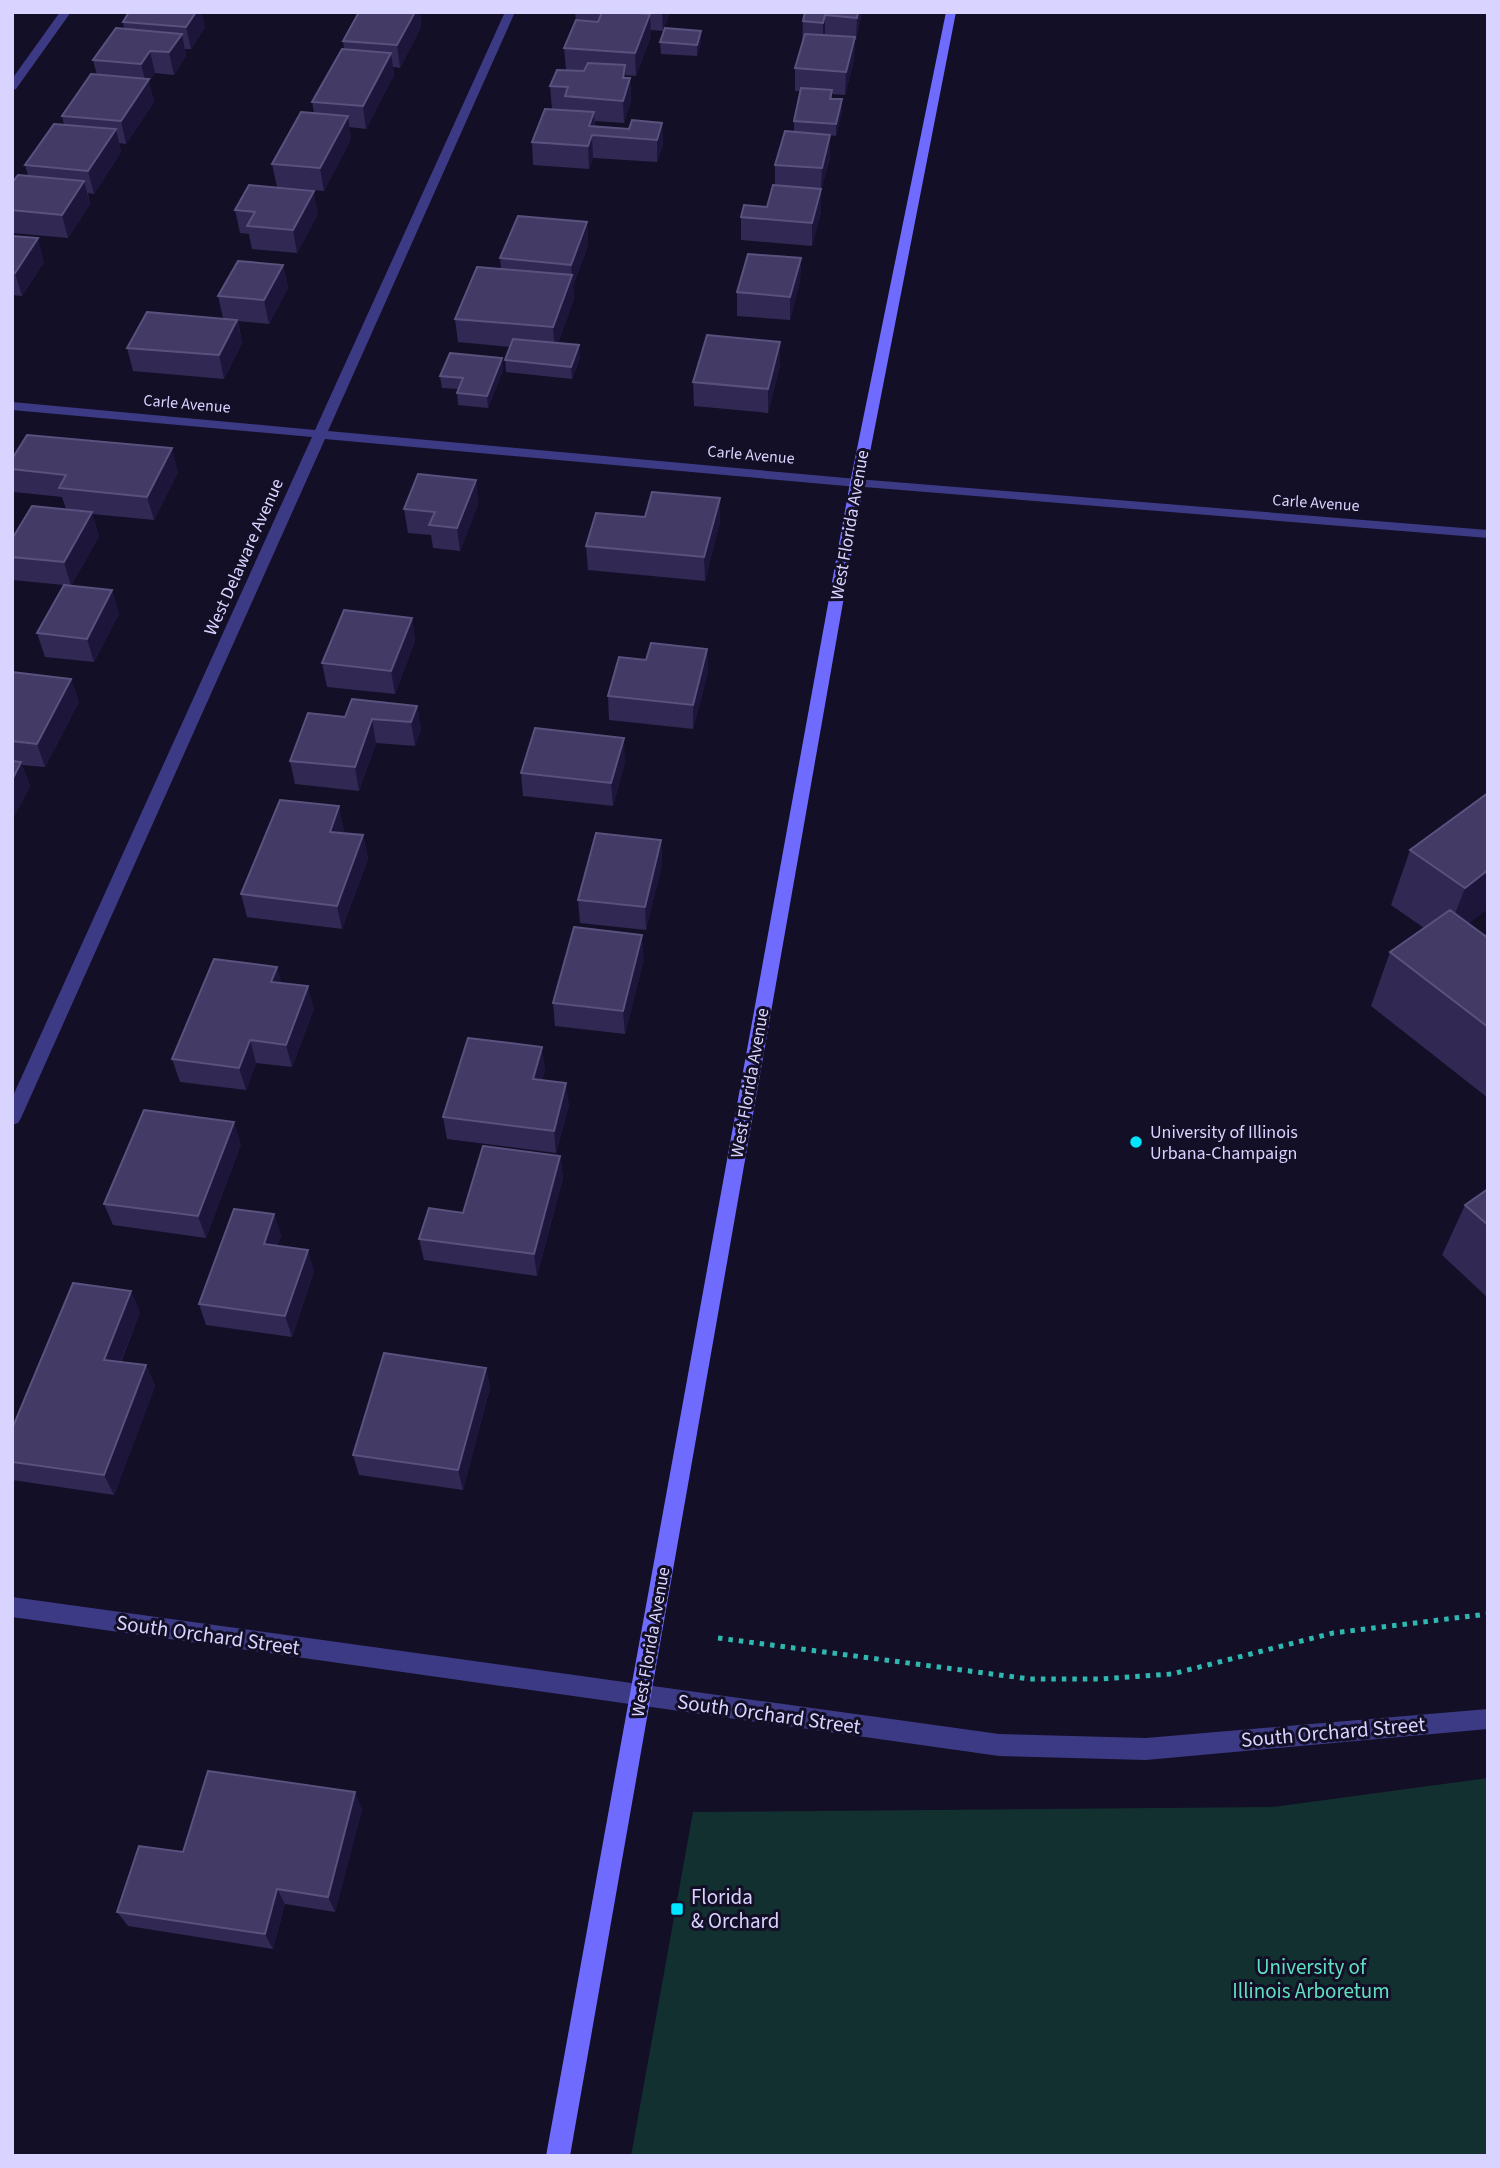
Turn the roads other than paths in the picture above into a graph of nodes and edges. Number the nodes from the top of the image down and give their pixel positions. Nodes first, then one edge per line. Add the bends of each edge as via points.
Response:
1 (66, 12) edge
2 (510, 12) edge
3 (951, 12) edge
4 (12, 87) edge
5 (12, 406) edge
6 (322, 433) junction
7 (857, 483) junction
8 (1488, 534) edge
9 (12, 1118) edge
10 (12, 1607) edge
11 (641, 1697) junction
12 (1488, 1719) edge
13 (558, 2156) edge

1 - 4 street
2 - 6 street, West Delaware Avenue
3 - 7 main road, West Florida Avenue
5 - 6 street, Carle Avenue
6 - 7 street, Carle Avenue
6 - 9 street, West Delaware Avenue
7 - 8 street, Carle Avenue
7 - 11 main road, West Florida Avenue
10 - 11 street, South Orchard Street
11 - 12 street, South Orchard Street via 999,1745 1133,1749
11 - 13 main road, West Florida Avenue

